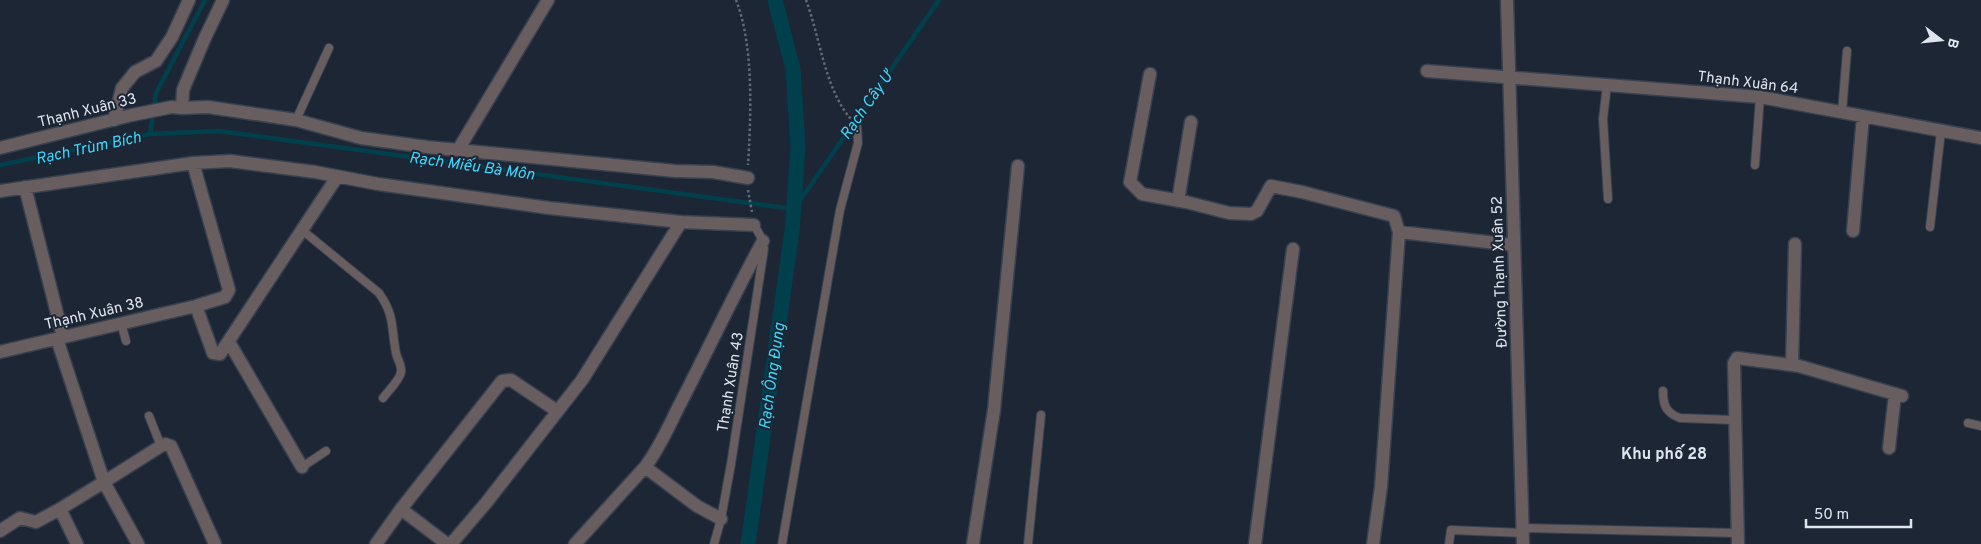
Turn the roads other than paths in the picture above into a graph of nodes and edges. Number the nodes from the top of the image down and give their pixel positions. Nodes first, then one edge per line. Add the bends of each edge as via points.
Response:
1 (189, 0) edge
2 (223, 0) edge
3 (548, 0) edge
4 (1507, 0) edge
5 (329, 48) dead end
6 (1847, 51) dead end
7 (1426, 71) dead end
8 (1150, 74) dead end
9 (1509, 77) junction
10 (1606, 86) junction
11 (1760, 97) junction
12 (182, 108) junction
13 (1842, 112) junction
14 (1863, 116) junction
15 (114, 120) junction
16 (296, 120) junction
17 (1191, 122) dead end
18 (857, 126) road end
19 (1941, 131) junction
20 (1981, 138) edge
21 (0, 148) edge
22 (458, 150) junction
23 (193, 163) junction
24 (1755, 164) dead end
25 (1018, 166) dead end
26 (337, 176) junction
27 (748, 181) road end
28 (25, 187) junction
29 (0, 191) edge
30 (1608, 199) dead end
31 (1178, 201) junction
32 (681, 222) junction
33 (753, 222) joint
34 (1930, 227) dead end
35 (302, 230) junction
36 (1853, 231) dead end
37 (1399, 232) junction
38 (763, 241) junction
39 (1796, 244) dead end
40 (1514, 245) junction
41 (1293, 249) dead end
42 (196, 306) junction
43 (121, 323) junction
44 (60, 338) junction
45 (126, 341) dead end
46 (229, 342) junction
47 (0, 352) edge
48 (1792, 365) junction
49 (1663, 391) dead end
50 (383, 398) dead end
51 (557, 411) junction
52 (1041, 415) dead end
53 (150, 416) dead end
54 (1734, 420) junction
55 (1968, 423) dead end
56 (1981, 426) edge
57 (161, 446) junction
58 (1889, 448) dead end
59 (326, 451) dead end
60 (302, 467) joint
61 (646, 467) junction
62 (104, 482) junction
63 (60, 509) junction
64 (401, 509) junction
65 (721, 519) junction
66 (0, 532) edge
67 (1523, 535) edge
68 (1738, 539) edge
69 (77, 544) edge
70 (138, 544) edge
71 (215, 544) edge
72 (376, 544) edge
73 (449, 544) edge
74 (575, 544) edge
75 (714, 544) edge
76 (782, 544) edge
77 (973, 544) edge
78 (1028, 544) edge
79 (1256, 544) edge
80 (1373, 544) edge
81 (1449, 544) edge

1 - 15 street via 156,61 135,72 122,88
2 - 12 street via 183,90
3 - 22 street
4 - 9 street, Đường Thạnh Xuân 52
5 - 16 lane
6 - 13 lane
7 - 9 street, Thạnh Xuân 64
8 - 31 street via 1130,182 1142,194
9 - 10 street, Thạnh Xuân 64
9 - 40 street, Đường Thạnh Xuân 52
10 - 11 street, Thạnh Xuân 64
10 - 30 lane via 1603,119
11 - 13 street, Thạnh Xuân 64
11 - 24 lane
12 - 15 street, Thạnh Xuân 33 via 172,107
12 - 16 street, Thạnh Xuân 33 via 208,108
13 - 14 street, Thạnh Xuân 64
14 - 19 street, Thạnh Xuân 64
14 - 36 street
15 - 21 street, Thạnh Xuân 33
16 - 22 street, Thạnh Xuân 33 via 361,138
17 - 31 street
18 - 76 lane via 858,144 840,210
19 - 20 street, Thạnh Xuân 64
19 - 34 lane
22 - 27 street, Thạnh Xuân 33 via 713,172
23 - 26 street via 230,161
23 - 28 street
23 - 42 street, Thạnh Xuân 38 via 229,290 225,297
25 - 77 street via 994,410
26 - 32 street via 531,205
26 - 35 street
28 - 29 street
28 - 44 street
31 - 37 street via 1229,213 1251,214 1257,211 1271,186 1394,216
32 - 33 street
32 - 51 street via 582,380
33 - 38 lane
35 - 46 street
35 - 50 lane via 379,293 387,305 401,370
37 - 40 street
37 - 80 street via 1381,487
38 - 61 street via 702,365
38 - 65 lane, Thạnh Xuân 43 via 752,337
39 - 48 street
40 - 67 street, Đường Thạnh Xuân 52
41 - 79 street
42 - 43 street, Thạnh Xuân 38
42 - 46 street via 213,353 220,354
43 - 44 street, Thạnh Xuân 38
43 - 45 lane
44 - 47 street, Thạnh Xuân 38
44 - 62 street
46 - 60 street
48 - 54 street via 1737,358 1734,363
48 - 58 street via 1898,395
49 - 54 lane via 1667,410 1680,418
51 - 64 street via 511,380 502,381
51 - 73 street
52 - 78 lane
53 - 57 lane
54 - 68 street
55 - 56 lane
57 - 62 street
57 - 71 street via 172,446
59 - 60 lane
61 - 65 street via 697,506
61 - 74 street
62 - 63 street
62 - 70 street
63 - 66 street via 36,522 20,518
63 - 69 street
64 - 72 street
64 - 73 street
65 - 75 lane, Thạnh Xuân 43
67 - 68 lane
67 - 81 lane via 1451,530

